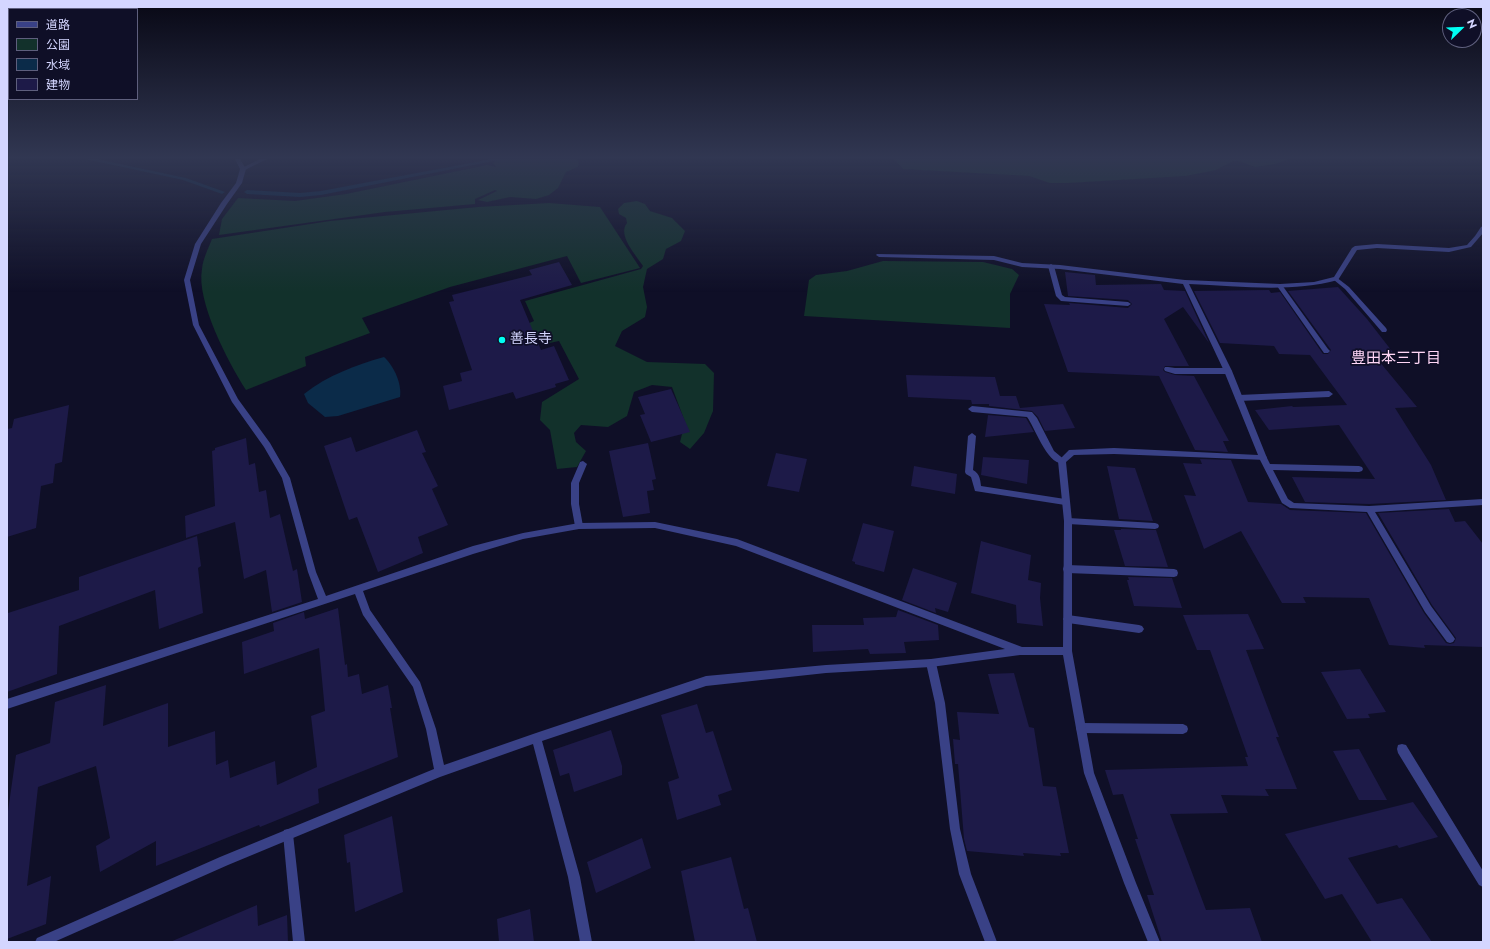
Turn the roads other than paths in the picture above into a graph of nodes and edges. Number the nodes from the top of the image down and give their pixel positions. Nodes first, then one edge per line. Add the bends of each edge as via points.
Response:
1 (224, 203) edge
2 (1483, 228) edge
3 (879, 255) dead end
4 (1051, 266) junction
5 (1336, 279) junction
6 (1185, 282) junction
7 (1280, 286) junction
8 (1128, 304) dead end
9 (1384, 330) dead end
10 (1326, 351) dead end
11 (1168, 369) dead end
12 (1228, 371) junction
13 (1329, 394) dead end
14 (1239, 398) junction
15 (972, 409) dead end
16 (972, 436) dead end
17 (1263, 458) junction
18 (1062, 461) junction
19 (583, 464) dead end
20 (1268, 468) junction
21 (1359, 469) dead end
22 (1065, 502) junction
23 (1483, 502) edge
24 (1369, 509) junction
25 (1068, 521) junction
26 (579, 526) junction
27 (1155, 526) dead end
28 (1067, 569) junction
29 (1174, 573) dead end
30 (358, 589) junction
31 (323, 601) junction
32 (1068, 619) junction
33 (1139, 629) dead end
34 (1450, 639) dead end
35 (1020, 651) junction
36 (1067, 651) junction
37 (931, 663) junction
38 (7, 704) edge
39 (1081, 728) junction
40 (1183, 729) dead end
41 (536, 738) junction
42 (1402, 749) dead end
43 (440, 772) junction
44 (288, 834) junction
45 (1483, 881) edge
46 (40, 942) edge
47 (299, 942) edge
48 (586, 942) edge
49 (991, 942) edge
50 (1154, 942) edge

1 - 31 street via 198,244 187,280 196,326 235,400 267,445 286,478 312,572
2 - 5 street via 1469,246 1449,250 1377,246 1355,248
3 - 4 street via 994,258 1022,265
4 - 6 street
4 - 8 street via 1059,296 1063,299
5 - 7 street via 1314,284
5 - 9 street
6 - 7 street
6 - 12 street
7 - 10 street
11 - 12 street
12 - 14 street
13 - 14 street
14 - 17 street
15 - 18 street via 1029,414 1051,453
16 - 22 street via 969,472 976,475 978,489
17 - 18 street via 1114,451 1072,452
17 - 20 street
18 - 22 street
19 - 26 street via 575,483
20 - 21 street
20 - 24 street via 1285,501 1293,506
22 - 25 street
23 - 24 street
24 - 34 street via 1428,609
25 - 27 street
25 - 28 street
26 - 30 street via 523,536 473,550
26 - 35 street via 655,525 737,543
28 - 29 street
28 - 32 street
30 - 31 street
30 - 43 street via 366,612 417,685 432,729
31 - 38 street
32 - 33 street
32 - 36 street
35 - 36 street
35 - 37 street
36 - 39 street
37 - 41 street via 826,669 706,681
37 - 49 street via 940,703 955,829 965,874
39 - 40 street
39 - 50 street via 1090,773
41 - 43 street
41 - 48 street via 574,877
42 - 45 street
43 - 44 street
44 - 46 street
44 - 47 street

